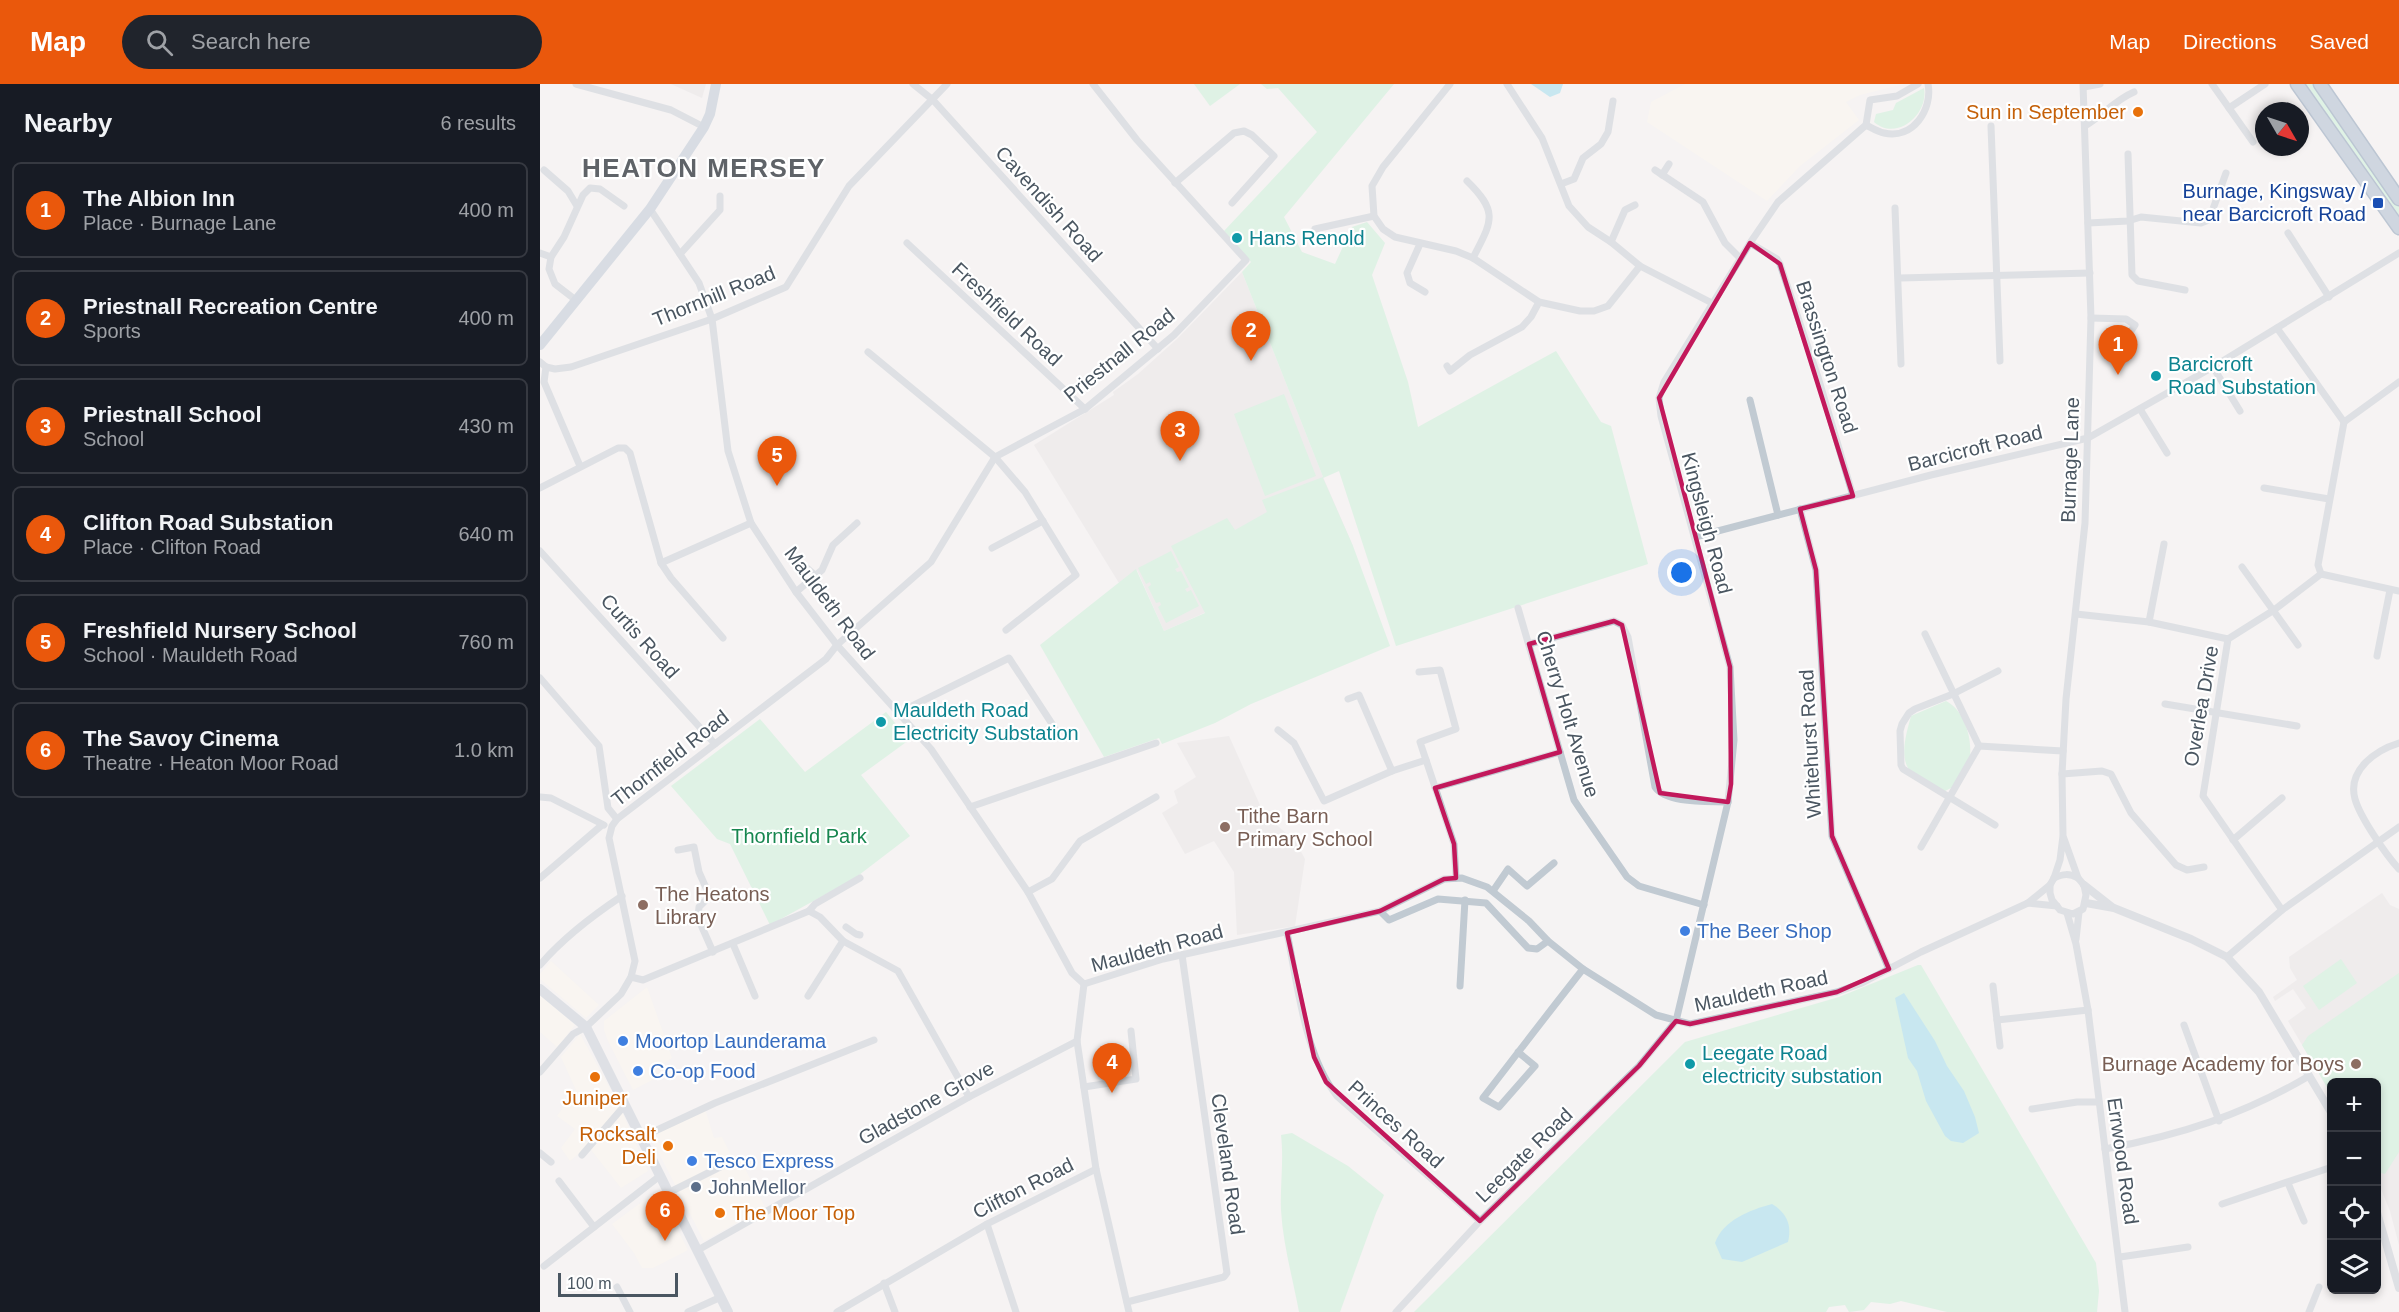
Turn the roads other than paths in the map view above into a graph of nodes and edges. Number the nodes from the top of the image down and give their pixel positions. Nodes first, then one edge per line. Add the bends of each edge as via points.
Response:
1 (576, 84) edge
2 (716, 84) edge
3 (913, 84) edge
4 (947, 84) edge
5 (1093, 84) edge
6 (1450, 84) edge
7 (1507, 84) edge
8 (1918, 84) edge
9 (1928, 84) edge
10 (2100, 84) edge
11 (2212, 84) edge
12 (2265, 84) edge
13 (2297, 84) edge
14 (2320, 84) edge
15 (2083, 85) edge
16 (2134, 92) dead end
17 (933, 100) junction
18 (1613, 101) dead end
19 (2229, 108) junction
20 (1866, 125) junction
21 (1991, 126) dead end
22 (2085, 126) junction
23 (704, 127) junction
24 (2253, 142) dead end
25 (2128, 154) dead end
26 (1669, 164) dead end
27 (544, 170) dead end
28 (2226, 173) dead end
29 (1467, 181) dead end
30 (1175, 183) junction
31 (1561, 184) junction
32 (720, 196) dead end
33 (2399, 199) edge
34 (1232, 203) dead end
35 (1635, 205) dead end
36 (577, 206) junction
37 (624, 206) dead end
38 (1895, 208) dead end
39 (650, 209) junction
40 (1374, 216) junction
41 (2128, 221) junction
42 (2088, 223) junction
43 (2399, 228) edge
44 (1315, 229) dead end
45 (2288, 233) dead end
46 (1611, 242) junction
47 (907, 243) dead end
48 (1750, 243) junction
49 (1420, 244) junction
50 (540, 253) edge
51 (2399, 253) edge
52 (680, 254) junction
53 (550, 256) junction
54 (1473, 258) junction
55 (1740, 258) junction
56 (1640, 266) junction
57 (2090, 273) junction
58 (1998, 276) junction
59 (1900, 278) junction
60 (2185, 290) dead end
61 (1425, 292) dead end
62 (2329, 297) junction
63 (577, 302) junction
64 (1539, 302) junction
65 (1712, 303) junction
66 (2091, 318) junction
67 (712, 319) junction
68 (2277, 328) junction
69 (2131, 331) dead end
70 (540, 345) edge
71 (1158, 349) junction
72 (868, 352) dead end
73 (2000, 361) dead end
74 (1901, 364) dead end
75 (543, 365) edge
76 (2213, 367) junction
77 (1449, 369) dead end
78 (2399, 382) edge
79 (1750, 399) dead end
80 (1085, 409) junction
81 (2140, 409) junction
82 (2240, 411) dead end
83 (2344, 422) junction
84 (2088, 438) junction
85 (2167, 453) dead end
86 (994, 457) junction
87 (580, 466) junction
88 (540, 488) edge
89 (2264, 488) dead end
90 (1853, 496) junction
91 (2329, 499) junction
92 (1800, 509) junction
93 (1778, 515) junction
94 (1043, 521) junction
95 (751, 523) junction
96 (856, 523) dead end
97 (1695, 537) junction
98 (2164, 544) dead end
99 (992, 548) dead end
100 (540, 551) edge
101 (661, 563) junction
102 (2242, 567) dead end
103 (807, 568) dead end
104 (2321, 574) junction
105 (815, 577) junction
106 (822, 588) dead end
107 (2390, 590) junction
108 (2399, 591) edge
109 (796, 592) junction
110 (1518, 608) dead end
111 (2274, 610) junction
112 (2076, 614) junction
113 (2149, 622) junction
114 (1006, 630) dead end
115 (1924, 634) dead end
116 (723, 638) dead end
117 (2228, 639) junction
118 (1529, 644) junction
119 (837, 645) junction
120 (2298, 645) dead end
121 (2377, 656) dead end
122 (1998, 671) dead end
123 (1419, 672) dead end
124 (540, 678) edge
125 (1953, 694) junction
126 (1348, 699) dead end
127 (2165, 704) dead end
128 (898, 713) junction
129 (2215, 713) junction
130 (2297, 726) dead end
131 (1278, 730) dead end
132 (1058, 733) dead end
133 (1156, 743) dead end
134 (2399, 743) edge
135 (715, 744) junction
136 (1979, 746) junction
137 (2063, 751) junction
138 (1560, 752) junction
139 (1426, 760) junction
140 (1392, 771) junction
141 (2062, 774) junction
142 (1435, 788) junction
143 (1949, 795) junction
144 (1156, 796) dead end
145 (540, 797) edge
146 (2282, 798) dead end
147 (1728, 802) junction
148 (970, 807) junction
149 (615, 822) junction
150 (602, 825) junction
151 (1995, 825) dead end
152 (2399, 827) edge
153 (2063, 837) junction
154 (2233, 840) junction
155 (2379, 842) junction
156 (1921, 847) dead end
157 (678, 850) dead end
158 (1554, 863) dead end
159 (2204, 867) dead end
160 (2399, 870) edge
161 (540, 878) edge
162 (860, 878) dead end
163 (1456, 878) junction
164 (2081, 881) junction
165 (2052, 882) junction
166 (1493, 891) junction
167 (1028, 892) junction
168 (622, 896) junction
169 (1465, 900) junction
170 (2028, 903) junction
171 (2086, 903) junction
172 (1704, 905) junction
173 (2057, 906) junction
174 (2114, 908) junction
175 (809, 910) junction
176 (2282, 910) junction
177 (1380, 911) junction
178 (2079, 912) junction
179 (2067, 913) junction
180 (846, 927) dead end
181 (1287, 933) junction
182 (1548, 941) junction
183 (845, 942) junction
184 (733, 944) junction
185 (2076, 944) junction
186 (713, 952) junction
187 (1182, 955) junction
188 (2227, 957) junction
189 (540, 965) edge
190 (1583, 969) junction
191 (1889, 969) junction
192 (631, 977) junction
193 (1084, 984) junction
194 (1460, 986) dead end
195 (1993, 986) dead end
196 (540, 988) edge
197 (755, 996) dead end
198 (808, 996) dead end
199 (2088, 1010) junction
200 (1998, 1020) junction
201 (1676, 1021) junction
202 (2184, 1025) dead end
203 (586, 1027) junction
204 (1131, 1031) dead end
205 (874, 1040) dead end
206 (1077, 1041) junction
207 (2000, 1046) dead end
208 (1518, 1053) junction
209 (540, 1072) edge
210 (2309, 1076) junction
211 (1084, 1087) junction
212 (969, 1097) junction
213 (2099, 1102) junction
214 (625, 1105) junction
215 (2327, 1107) edge
216 (2032, 1109) dead end
217 (2219, 1121) junction
218 (642, 1137) junction
219 (2105, 1149) junction
220 (540, 1153) edge
221 (582, 1155) dead end
222 (551, 1162) dead end
223 (730, 1162) dead end
224 (2327, 1168) edge
225 (1095, 1169) junction
226 (661, 1175) junction
227 (559, 1181) dead end
228 (2288, 1183) junction
229 (670, 1192) junction
230 (2222, 1204) dead end
231 (1480, 1221) junction
232 (2304, 1221) dead end
233 (987, 1224) junction
234 (2381, 1226) edge
235 (594, 1227) junction
236 (2188, 1247) dead end
237 (698, 1250) junction
238 (2120, 1257) junction
239 (544, 1266) dead end
240 (884, 1283) junction
241 (617, 1287) dead end
242 (2319, 1287) dead end
243 (2399, 1288) edge
244 (721, 1296) junction
245 (1127, 1302) junction
246 (630, 1312) edge
247 (688, 1312) edge
248 (728, 1312) edge
249 (837, 1312) edge
250 (895, 1312) edge
251 (1016, 1312) edge
252 (1130, 1312) edge
253 (1396, 1312) edge
254 (2125, 1312) edge
255 (2309, 1312) edge

1 - 23 street via 671,110
2 - 23 main road
3 - 17 street, Cavendish Road
4 - 17 street, Thornhill Road
5 - 30 street
6 - 40 street via 1372,186
7 - 31 street via 1542,138
8 - 20 street via 1897,96 1870,100
9 - 20 street via 1928,106 1910,128 1885,134
10 - 15 street
11 - 19 street
12 - 19 street
13 - 43 highway
14 - 33 highway
15 - 22 street, Burnage Lane
16 - 22 street via 2120,98
17 - 67 street, Thornhill Road via 849,186 786,287
17 - 71 street, Cavendish Road
18 - 31 street via 1608,132 1601,144 1583,158 1574,179
19 - 24 street
20 - 48 street, Kingsleigh Road via 1778,202
21 - 58 street
22 - 42 street, Burnage Lane
23 - 39 main road
25 - 41 street
26 - 55 street via 1658,173 1702,202 1725,243
27 - 36 street via 568,191
28 - 41 street via 2209,220 2201,223 2141,217
29 - 54 street via 1480,194 1490,215 1490,224
30 - 34 street via 1234,133 1244,130 1274,156
30 - 71 street, Priestnall Road via 1246,260
31 - 46 street via 1569,206 1588,227
32 - 52 street via 720,210
35 - 46 street via 1625,210
36 - 37 street via 590,189 600,189
36 - 53 street via 564,237
38 - 59 street
39 - 52 street, Mauldeth Road
39 - 63 main road
40 - 44 street
40 - 49 street via 1395,237
41 - 42 street
41 - 60 street via 2132,275 2138,281
42 - 57 street, Burnage Lane
45 - 62 street
46 - 56 street
47 - 80 street, Freshfield Road
48 - 55 street, Kingsleigh Road
48 - 90 street, Brassington Road via 1780,264
49 - 54 street
49 - 61 street via 1407,273 1410,284
50 - 53 street
51 - 62 street, Barcicroft Road
52 - 67 street, Mauldeth Road via 699,283
53 - 63 street via 549,269 555,284
54 - 64 street
55 - 65 street, Kingsleigh Road
56 - 64 street via 1608,306 1594,311
56 - 65 street
57 - 58 street
57 - 66 street, Burnage Lane
58 - 59 street
58 - 73 street
59 - 74 street
62 - 68 street, Barcicroft Road
63 - 70 main road
64 - 77 street via 1522,327
65 - 97 street, Kingsleigh Road via 1665,381 1659,398
66 - 69 street via 2126,319 2135,325
66 - 84 street, Burnage Lane
67 - 75 street, Thornhill Road via 571,367 555,369
67 - 95 street, Mauldeth Road via 728,451
68 - 76 street, Barcicroft Road
68 - 83 street
71 - 80 street, Priestnall Road
72 - 86 street
75 - 87 street via 544,382
76 - 81 street, Barcicroft Road
76 - 82 street
78 - 83 street
79 - 93 street
80 - 86 street, Priestnall Road
81 - 84 street, Barcicroft Road
81 - 85 street
83 - 91 street
84 - 90 street, Barcicroft Road
84 - 112 street, Burnage Lane
86 - 94 street via 1025,492
86 - 119 street via 931,562
87 - 88 street
87 - 101 street via 626,448
89 - 91 street
90 - 92 street, Barcicroft Road
91 - 104 street via 2318,565
92 - 93 street, Barcicroft Road
92 - 191 street, Whitehurst Road via 1816,570 1832,836
93 - 97 street, Barcicroft Road
94 - 99 street
94 - 114 street via 1076,575
95 - 101 street
95 - 109 street, Mauldeth Road
96 - 105 street via 833,545
97 - 147 street, Kingsleigh Road via 1730,667 1734,740
98 - 113 street
100 - 135 street, Curtis Road
101 - 116 street
102 - 111 street
103 - 105 street
104 - 107 street
104 - 111 street, Overlea Drive
105 - 106 street
105 - 109 street
107 - 108 street
107 - 121 street
109 - 119 street, Mauldeth Road
110 - 118 street, Cherry Holt Avenue
111 - 117 street, Overlea Drive
111 - 120 street
112 - 113 street
112 - 137 street, Burnage Lane
113 - 117 street
115 - 125 street
117 - 129 street, Overlea Drive
118 - 138 street, Cherry Holt Avenue
118 - 147 street via 1614,621 1622,625 1628,637 1655,787 1660,794 1673,799
119 - 128 street, Mauldeth Road
119 - 135 street, Thornfield Road via 826,659
122 - 125 street
123 - 139 street via 1440,670 1456,729 1420,742
124 - 149 street via 599,746 608,808
125 - 136 street
125 - 143 street via 1915,709 1900,731 1903,769
126 - 140 street via 1359,695
127 - 129 street
128 - 132 street via 1009,658
128 - 148 street, Mauldeth Road via 931,748
129 - 130 street
129 - 154 street, Overlea Drive via 2203,796
131 - 140 street via 1294,743 1324,801
133 - 148 street
134 - 155 street via 2366,760 2356,778 2354,798
135 - 149 street, Thornfield Road
136 - 137 street
136 - 143 street
137 - 141 street, Burnage Lane
138 - 142 street
138 - 172 street, Cherry Holt Avenue via 1574,800 1627,877 1639,886
139 - 140 street
139 - 142 street
141 - 153 street, Burnage Lane
141 - 159 street via 2111,774 2132,813 2176,865 2187,870
142 - 163 street via 1454,844
143 - 151 street
143 - 156 street
144 - 167 street via 1080,841 1052,879
145 - 150 street via 551,798
146 - 154 street
147 - 172 street, Kingsleigh Road
148 - 167 street, Mauldeth Road
149 - 150 street
149 - 168 street, Thornfield Road via 609,838
150 - 161 street
152 - 155 street
153 - 164 street, Burnage Lane
153 - 165 street, Burnage Lane
154 - 176 street, Overlea Drive
155 - 160 street
155 - 176 street
157 - 186 street via 694,847 707,890 698,918
158 - 166 street via 1527,886 1508,869
162 - 175 street
163 - 166 street, Mauldeth Road
163 - 177 street, Mauldeth Road via 1444,879
164 - 165 street via 2071,874 2062,874
164 - 171 street, Burnage Lane
164 - 174 street
165 - 170 street, Mauldeth Road
165 - 173 street via 2050,893
166 - 182 street, Mauldeth Road
167 - 193 street, Mauldeth Road via 1072,974
168 - 189 street via 595,914
168 - 192 street, Thornfield Road via 635,961
169 - 177 street via 1438,899 1389,920
169 - 182 street via 1486,903 1528,948 1537,949
169 - 194 street
170 - 173 street
170 - 191 street, Mauldeth Road
171 - 174 street
171 - 178 street
172 - 201 street, Kingsleigh Road
173 - 179 street
174 - 188 street
175 - 183 street
175 - 184 street
176 - 188 street
177 - 181 street, Mauldeth Road
178 - 179 street
178 - 185 street, Errwood Road
179 - 185 street, Errwood Road
180 - 183 street via 857,934
181 - 187 street, Mauldeth Road
181 - 231 street, Princes Road via 1314,1057 1326,1082 1337,1096
182 - 190 street, Mauldeth Road
183 - 198 street
183 - 212 street via 898,971
184 - 186 street
184 - 197 street
185 - 199 street, Errwood Road
186 - 192 street via 643,980
187 - 193 street, Mauldeth Road
187 - 245 street, Cleveland Road via 1227,1273 1224,1277
188 - 210 street via 2259,992
190 - 201 street, Mauldeth Road via 1656,1015
190 - 208 street
191 - 201 street, Mauldeth Road via 1837,992 1690,1024
192 - 203 street via 621,994
193 - 206 street, Clifton Road
195 - 200 street
196 - 203 main road
199 - 200 street
199 - 213 street, Errwood Road
200 - 207 street
201 - 231 street, Leegate Road via 1639,1066
202 - 217 street
203 - 209 street via 573,1034
203 - 214 main road
204 - 211 street via 1136,1078
205 - 218 street via 715,1103
206 - 211 street, Clifton Road
206 - 212 street, Gladstone Grove
208 - 208 street via 1483,1098 1498,1107 1535,1066
210 - 215 street
210 - 217 street via 2275,1097
211 - 225 street, Clifton Road
212 - 237 street, Gladstone Grove
213 - 216 street
213 - 219 street, Errwood Road
214 - 218 main road
214 - 221 street
217 - 219 street
218 - 226 main road
219 - 238 street, Errwood Road
220 - 222 street
223 - 229 street
224 - 228 street
225 - 233 street, Clifton Road
225 - 245 street
226 - 229 main road
226 - 235 street
227 - 235 street
228 - 230 street
228 - 232 street
229 - 237 main road
231 - 253 street, Leegate Road
233 - 240 street, Clifton Road
233 - 251 street
234 - 243 street
235 - 239 street
236 - 238 street
237 - 244 main road
238 - 254 street, Errwood Road
240 - 249 street, Clifton Road
240 - 250 street
241 - 246 street
242 - 255 street
244 - 247 street
244 - 248 main road
245 - 252 street

